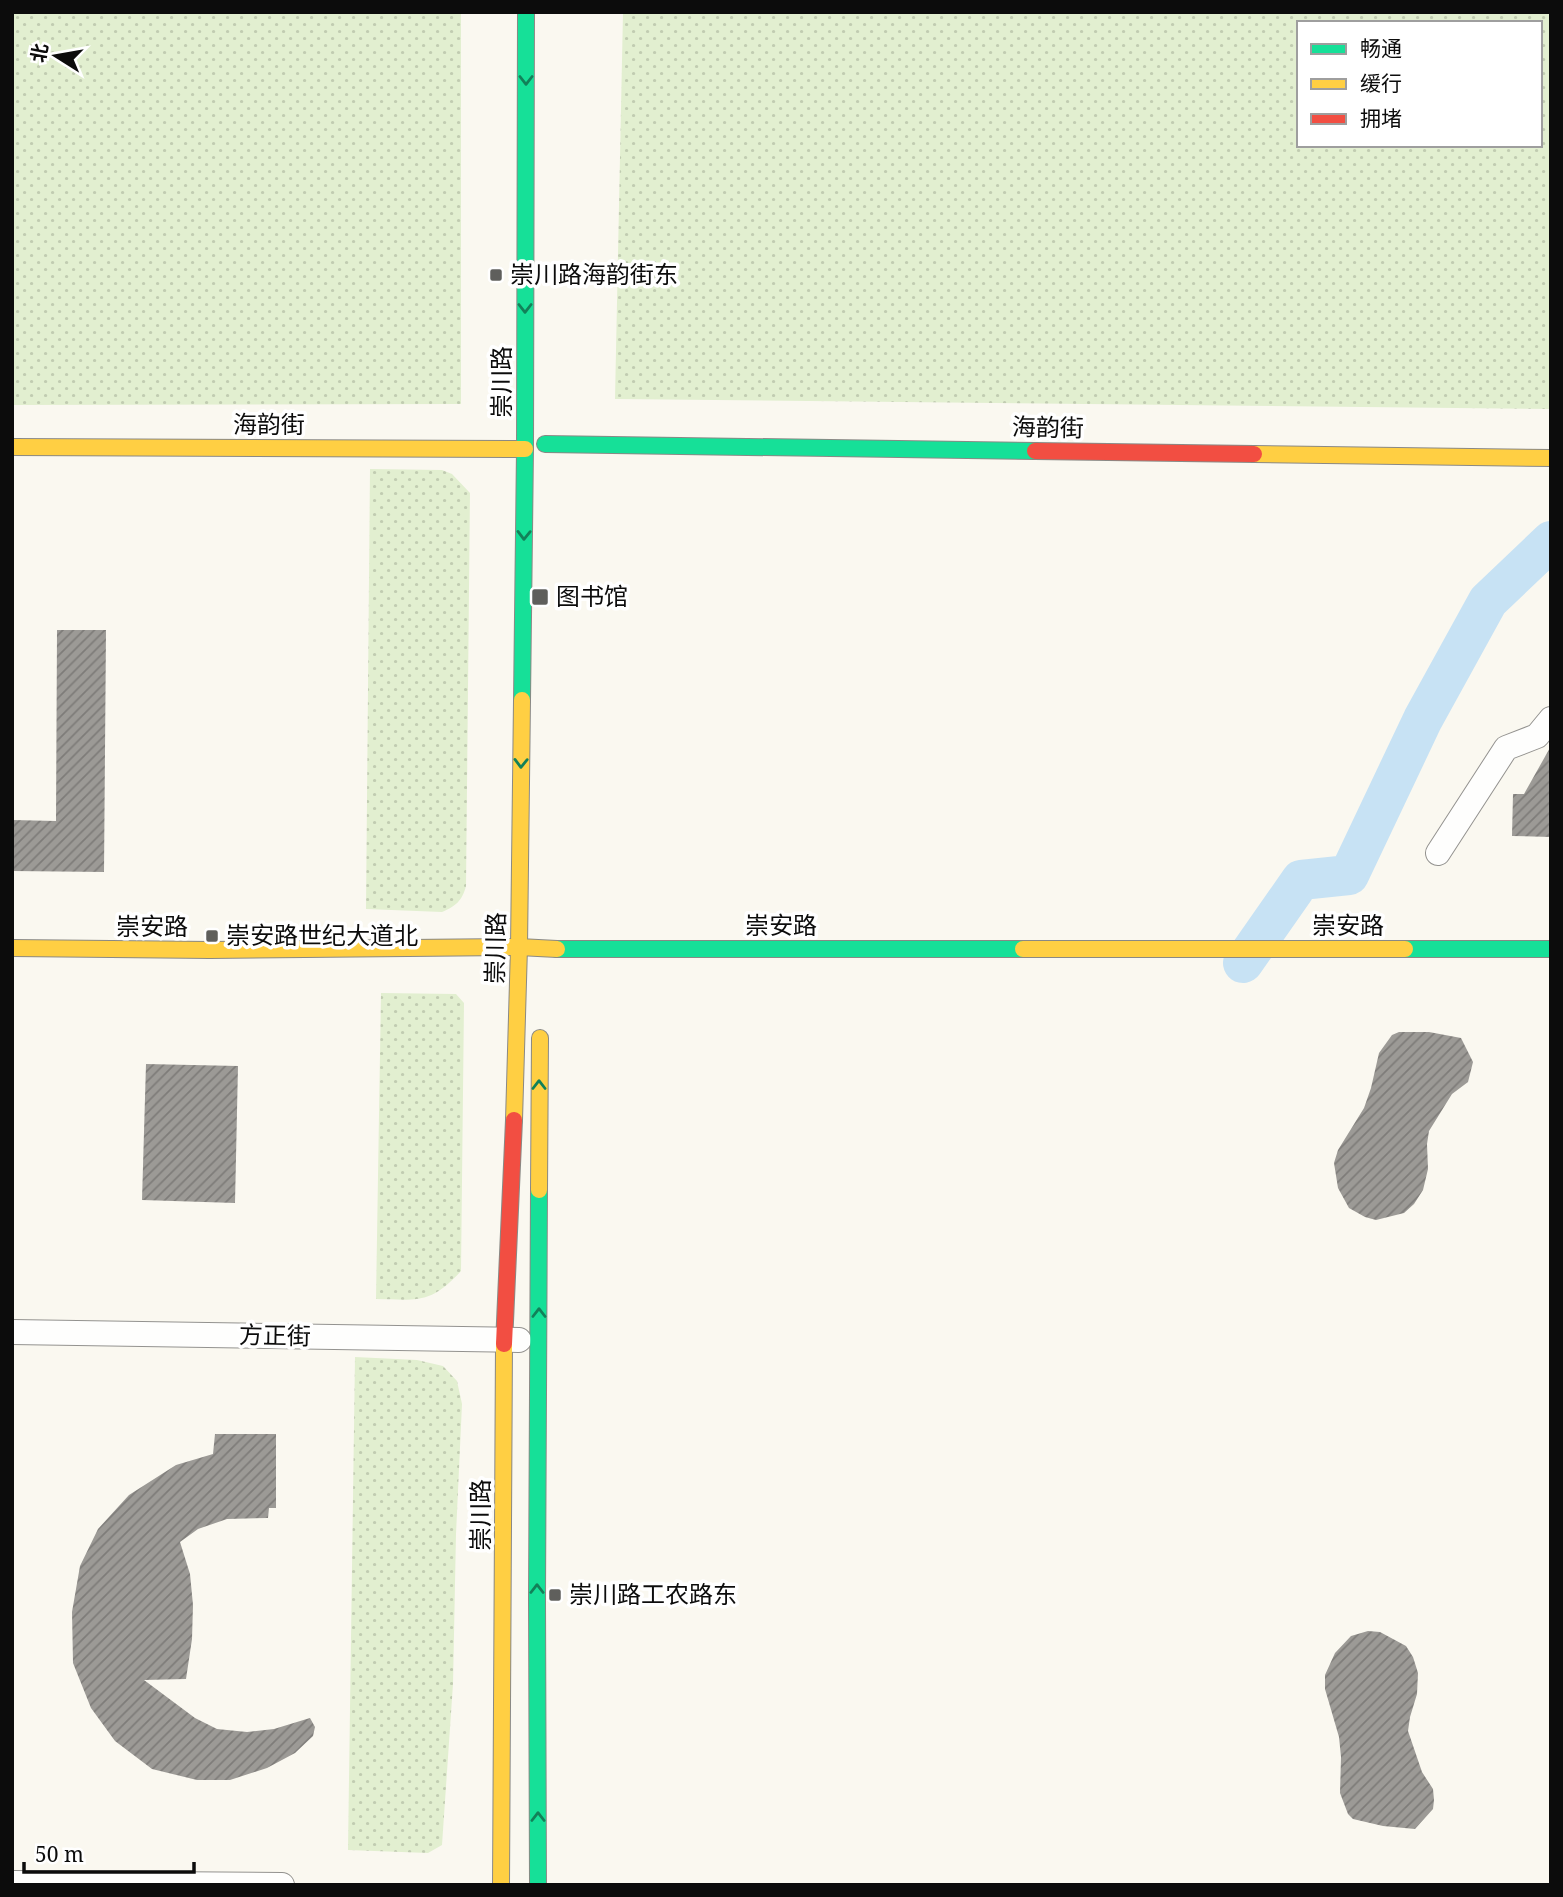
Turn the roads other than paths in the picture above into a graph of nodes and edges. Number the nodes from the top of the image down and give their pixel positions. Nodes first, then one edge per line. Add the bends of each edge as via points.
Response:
1 (526, 12) edge
2 (545, 444) dead end
3 (12, 446) edge
4 (525, 449) junction
5 (1551, 458) edge
6 (1551, 719) edge
7 (1438, 853) dead end
8 (519, 947) junction
9 (12, 948) edge
10 (1551, 948) edge
11 (540, 1016) dead end
12 (12, 1332) edge
13 (504, 1339) junction
14 (539, 1341) junction
15 (12, 1883) edge
16 (282, 1885) edge
17 (501, 1885) edge
18 (538, 1885) edge

1 -> 4 street, 崇川路
2 - 5 street, 海韵街
3 - 4 street, 海韵街
4 -> 8 street, 崇川路
6 - 7 street via 1537,736 1506,748
8 - 9 street, 崇安路
8 - 10 street, 崇安路
8 - 13 street, 崇川路
14 -> 11 street
12 - 13 street, 方正街
13 - 14 street, 方正街
13 - 17 street, 崇川路
18 -> 14 street
15 - 16 street

